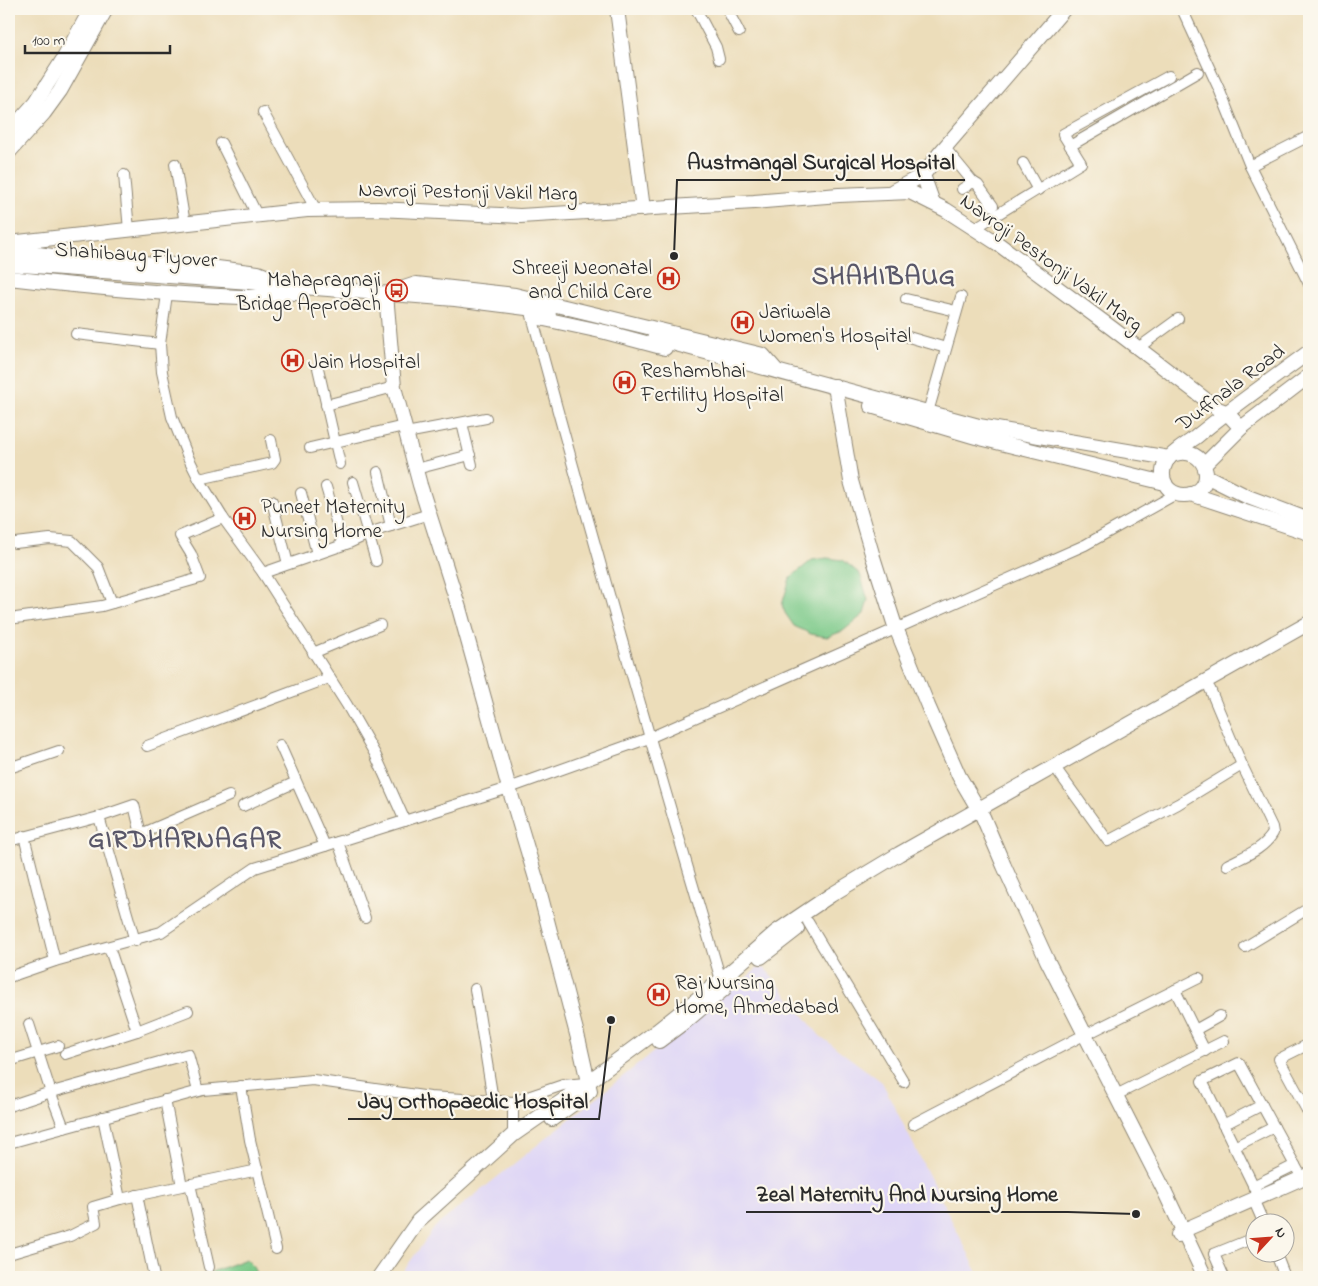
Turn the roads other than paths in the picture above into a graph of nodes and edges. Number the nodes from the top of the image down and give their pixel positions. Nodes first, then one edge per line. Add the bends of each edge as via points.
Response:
1 (90, 9) edge
2 (106, 9) edge
3 (618, 9) edge
4 (696, 9) edge
5 (727, 9) edge
6 (1064, 9) edge
7 (1182, 9) edge
8 (739, 32) dead end
9 (719, 59) dead end
10 (1198, 72) dead end
11 (1169, 76) dead end
12 (1309, 110) edge
13 (263, 112) dead end
14 (1309, 116) edge
15 (9, 132) edge
16 (1309, 136) edge
17 (221, 143) dead end
18 (1070, 146) junction
19 (945, 148) junction
20 (9, 152) edge
21 (1023, 163) dead end
22 (174, 164) dead end
23 (1250, 166) junction
24 (124, 175) dead end
25 (923, 175) junction
26 (973, 182) junction
27 (962, 189) dead end
28 (1038, 190) junction
29 (889, 193) junction
30 (933, 203) junction
31 (993, 206) dead end
32 (643, 209) junction
33 (316, 210) junction
34 (257, 215) junction
35 (185, 224) junction
36 (975, 228) junction
37 (129, 230) junction
38 (9, 243) edge
39 (9, 250) edge
40 (9, 264) edge
41 (9, 271) edge
42 (9, 278) edge
43 (1309, 284) edge
44 (256, 286) junction
45 (287, 288) junction
46 (168, 294) junction
47 (961, 297) dead end
48 (906, 298) dead end
49 (386, 299) junction
50 (956, 311) junction
51 (532, 316) junction
52 (1178, 319) dead end
53 (76, 334) dead end
54 (905, 336) dead end
55 (160, 344) junction
56 (946, 348) junction
57 (1138, 348) junction
58 (1309, 352) edge
59 (318, 368) dead end
60 (1309, 376) edge
61 (394, 386) junction
62 (836, 391) junction
63 (326, 405) junction
64 (928, 412) junction
65 (1226, 412) junction
66 (486, 418) dead end
67 (462, 423) junction
68 (1241, 428) junction
69 (405, 430) junction
70 (271, 440) dead end
71 (335, 442) junction
72 (310, 448) dead end
73 (1172, 456) junction
74 (340, 464) dead end
75 (416, 469) junction
76 (1205, 471) junction
77 (378, 472) dead end
78 (199, 479) junction
79 (353, 482) dead end
80 (1165, 483) junction
81 (326, 487) dead end
82 (301, 493) dead end
83 (1176, 494) junction
84 (1191, 494) junction
85 (272, 501) dead end
86 (429, 514) junction
87 (223, 518) junction
88 (1309, 520) edge
89 (391, 526) junction
90 (1309, 533) edge
91 (368, 534) junction
92 (15, 543) dead end
93 (343, 545) junction
94 (317, 554) junction
95 (376, 561) dead end
96 (288, 564) junction
97 (263, 573) junction
98 (112, 603) junction
99 (9, 619) edge
100 (1309, 623) edge
101 (380, 625) dead end
102 (896, 628) junction
103 (1309, 634) edge
104 (313, 653) junction
105 (329, 678) junction
106 (1210, 689) junction
107 (648, 738) junction
108 (280, 745) dead end
109 (147, 746) dead end
110 (59, 751) dead end
111 (1242, 765) junction
112 (9, 768) edge
113 (1059, 773) junction
114 (296, 782) junction
115 (508, 788) junction
116 (230, 796) dead end
117 (243, 806) dead end
118 (978, 812) junction
119 (99, 817) junction
120 (405, 821) junction
121 (24, 836) junction
122 (9, 841) edge
123 (338, 842) junction
124 (325, 846) junction
125 (1227, 865) dead end
126 (1309, 908) edge
127 (365, 918) dead end
128 (808, 922) junction
129 (135, 941) junction
130 (109, 947) junction
131 (1244, 947) dead end
132 (55, 961) junction
133 (9, 977) edge
134 (1199, 978) dead end
135 (721, 980) junction
136 (475, 989) dead end
137 (1176, 990) junction
138 (188, 1011) dead end
139 (1220, 1016) dead end
140 (29, 1024) dead end
141 (1195, 1030) junction
142 (137, 1031) junction
143 (1082, 1036) junction
144 (1224, 1041) dead end
145 (1309, 1044) edge
146 (38, 1051) junction
147 (1205, 1051) junction
148 (9, 1061) edge
149 (904, 1082) dead end
150 (241, 1086) junction
151 (589, 1087) junction
152 (198, 1091) junction
153 (51, 1092) junction
154 (1116, 1095) junction
155 (1306, 1099) edge
156 (164, 1100) junction
157 (493, 1100) junction
158 (512, 1102) junction
159 (1262, 1105) junction
160 (9, 1106) edge
161 (1309, 1114) edge
162 (103, 1117) junction
163 (912, 1124) dead end
164 (1224, 1124) junction
165 (1274, 1127) junction
166 (64, 1128) junction
167 (513, 1135) junction
168 (9, 1143) edge
169 (1234, 1147) junction
170 (1295, 1165) junction
171 (258, 1170) junction
172 (1306, 1176) edge
173 (186, 1185) junction
174 (1255, 1194) junction
175 (137, 1195) junction
176 (120, 1199) junction
177 (1261, 1214) edge
178 (1180, 1233) junction
179 (1246, 1241) edge
180 (276, 1249) dead end
181 (9, 1254) edge
182 (1280, 1264) edge
183 (209, 1267) dead end
184 (154, 1277) edge
185 (379, 1277) edge
186 (388, 1277) edge
187 (1195, 1277) edge
188 (1205, 1277) edge
189 (1224, 1277) edge
190 (1285, 1277) edge

1 - 15 main road via 36,102
2 - 20 main road via 60,91
3 - 32 main road
4 - 9 street
5 - 8 street
6 - 19 main road
7 - 23 street
10 - 18 street
11 - 18 street via 1063,134
12 - 14 street
13 - 33 street
16 - 23 street
17 - 34 street
18 - 28 street via 1081,163
19 - 25 main road
19 - 26 street
21 - 28 street
22 - 35 street
23 - 43 street
24 - 37 street
25 - 29 main road
25 - 30 main road
26 - 27 street
26 - 31 street
28 - 36 street
29 - 30 main road, Navroji Pestonji Vakil Marg via 910,192
29 - 32 main road, Navroji Pestonji Vakil Marg
30 - 36 main road, Navroji Pestonji Vakil Marg
32 - 33 main road, Navroji Pestonji Vakil Marg via 520,216 378,209
33 - 34 main road, Navroji Pestonji Vakil Marg
34 - 35 main road, Navroji Pestonji Vakil Marg
35 - 37 main road, Navroji Pestonji Vakil Marg
36 - 57 main road, Navroji Pestonji Vakil Marg
37 - 38 main road, Navroji Pestonji Vakil Marg
39 - 45 main road via 74,259 258,273
40 - 44 main road, Shahibaug Flyover via 177,276
41 - 44 main road, Shahibaug Flyover
42 - 46 main road
44 - 45 main road, Shahibaug Flyover
45 - 46 main road via 254,298
45 - 49 main road, Shahibaug Flyover
46 - 55 street
47 - 50 street
48 - 50 street
49 - 51 main road
49 - 61 main road
49 - 62 main road via 455,300 534,309 607,325 777,371
50 - 56 street
51 - 62 main road
51 - 107 street
52 - 57 street
53 - 55 street
54 - 56 street
55 - 78 street via 162,372 172,417
56 - 64 street
57 - 65 main road, Navroji Pestonji Vakil Marg
58 - 65 main road, Duffnala Road
59 - 63 street
60 - 68 main road
61 - 63 street
61 - 69 main road
62 - 64 main road
62 - 80 main road via 976,436
62 - 102 main road via 851,480
63 - 71 street
64 - 73 main road via 979,426
65 - 68 main road, Navroji Pestonji Vakil Marg
65 - 73 main road, Duffnala Road
66 - 67 street
67 - 69 street
67 - 75 street via 471,460
68 - 76 main road
69 - 71 street
69 - 75 main road
70 - 78 street via 276,458 272,463
71 - 72 street
71 - 74 street
73 - 76 main road via 1182,452 1195,455
73 - 80 main road via 1163,470
75 - 86 main road
76 - 84 main road via 1201,487
76 - 88 main road via 1248,497
77 - 89 street
78 - 87 street
79 - 91 street
80 - 83 main road
81 - 93 street
82 - 94 street
83 - 84 main road
83 - 102 street via 1085,546
84 - 90 main road
85 - 96 street
86 - 89 street
86 - 115 main road via 459,608
87 - 97 street
87 - 98 street via 180,536 200,578
89 - 91 street
91 - 93 street
91 - 95 street
92 - 98 street via 50,539 72,541 98,566
93 - 94 street
94 - 96 street
96 - 97 street
97 - 104 street
98 - 99 street
100 - 118 main road
101 - 104 street
102 - 107 street
102 - 118 main road via 959,776
103 - 106 main road
104 - 105 street
105 - 109 street
105 - 120 street via 366,737
106 - 111 street
106 - 113 main road
107 - 115 street
107 - 135 street
108 - 114 street
110 - 112 street
111 - 113 street via 1108,841
111 - 125 street via 1273,833 1260,848
113 - 118 main road
114 - 117 street
114 - 124 street
115 - 120 street
115 - 151 main road via 539,891
116 - 119 street via 141,834 134,805
118 - 128 main road
118 - 135 main road via 830,895 776,932
118 - 143 main road
119 - 121 street
119 - 129 street
120 - 123 street
121 - 122 street
121 - 132 street
123 - 124 street
123 - 127 street
124 - 129 street via 255,868 161,932
126 - 131 street
128 - 149 street
128 - 151 main road via 784,938 691,1017
129 - 130 street
130 - 132 street
130 - 142 street
132 - 133 street
134 - 137 street
135 - 151 main road
136 - 157 street
137 - 141 street
137 - 143 street
138 - 142 street
139 - 141 street
140 - 146 street
141 - 147 street
142 - 146 street via 62,1050
143 - 154 main road
143 - 163 street
143 - 178 main road
144 - 147 street
145 - 155 street via 1280,1059
146 - 148 street
146 - 153 street
147 - 154 street
150 - 152 street
150 - 157 street via 313,1080 430,1097
150 - 171 street
151 - 158 street via 563,1085
151 - 167 main road
151 - 186 main road via 570,1108 517,1141 424,1228
152 - 153 street via 188,1054
152 - 156 street
153 - 160 street
153 - 166 street
154 - 178 main road
155 - 161 street
156 - 162 street
156 - 173 street
157 - 158 street
158 - 167 street
159 - 164 street
159 - 164 street via 1240,1063 1202,1081
159 - 165 street
162 - 166 street
162 - 176 street
164 - 169 street
165 - 169 street
165 - 170 street
166 - 168 street
167 - 185 main road via 418,1221
169 - 174 street
170 - 172 street
170 - 174 street
171 - 173 street
171 - 180 street
172 - 174 main road
173 - 175 street
173 - 183 street
174 - 177 street
174 - 178 main road
175 - 176 street
175 - 184 street
176 - 181 street via 93,1206 96,1224 70,1236
178 - 187 main road
178 - 188 main road
179 - 189 street via 1214,1254
182 - 190 street

